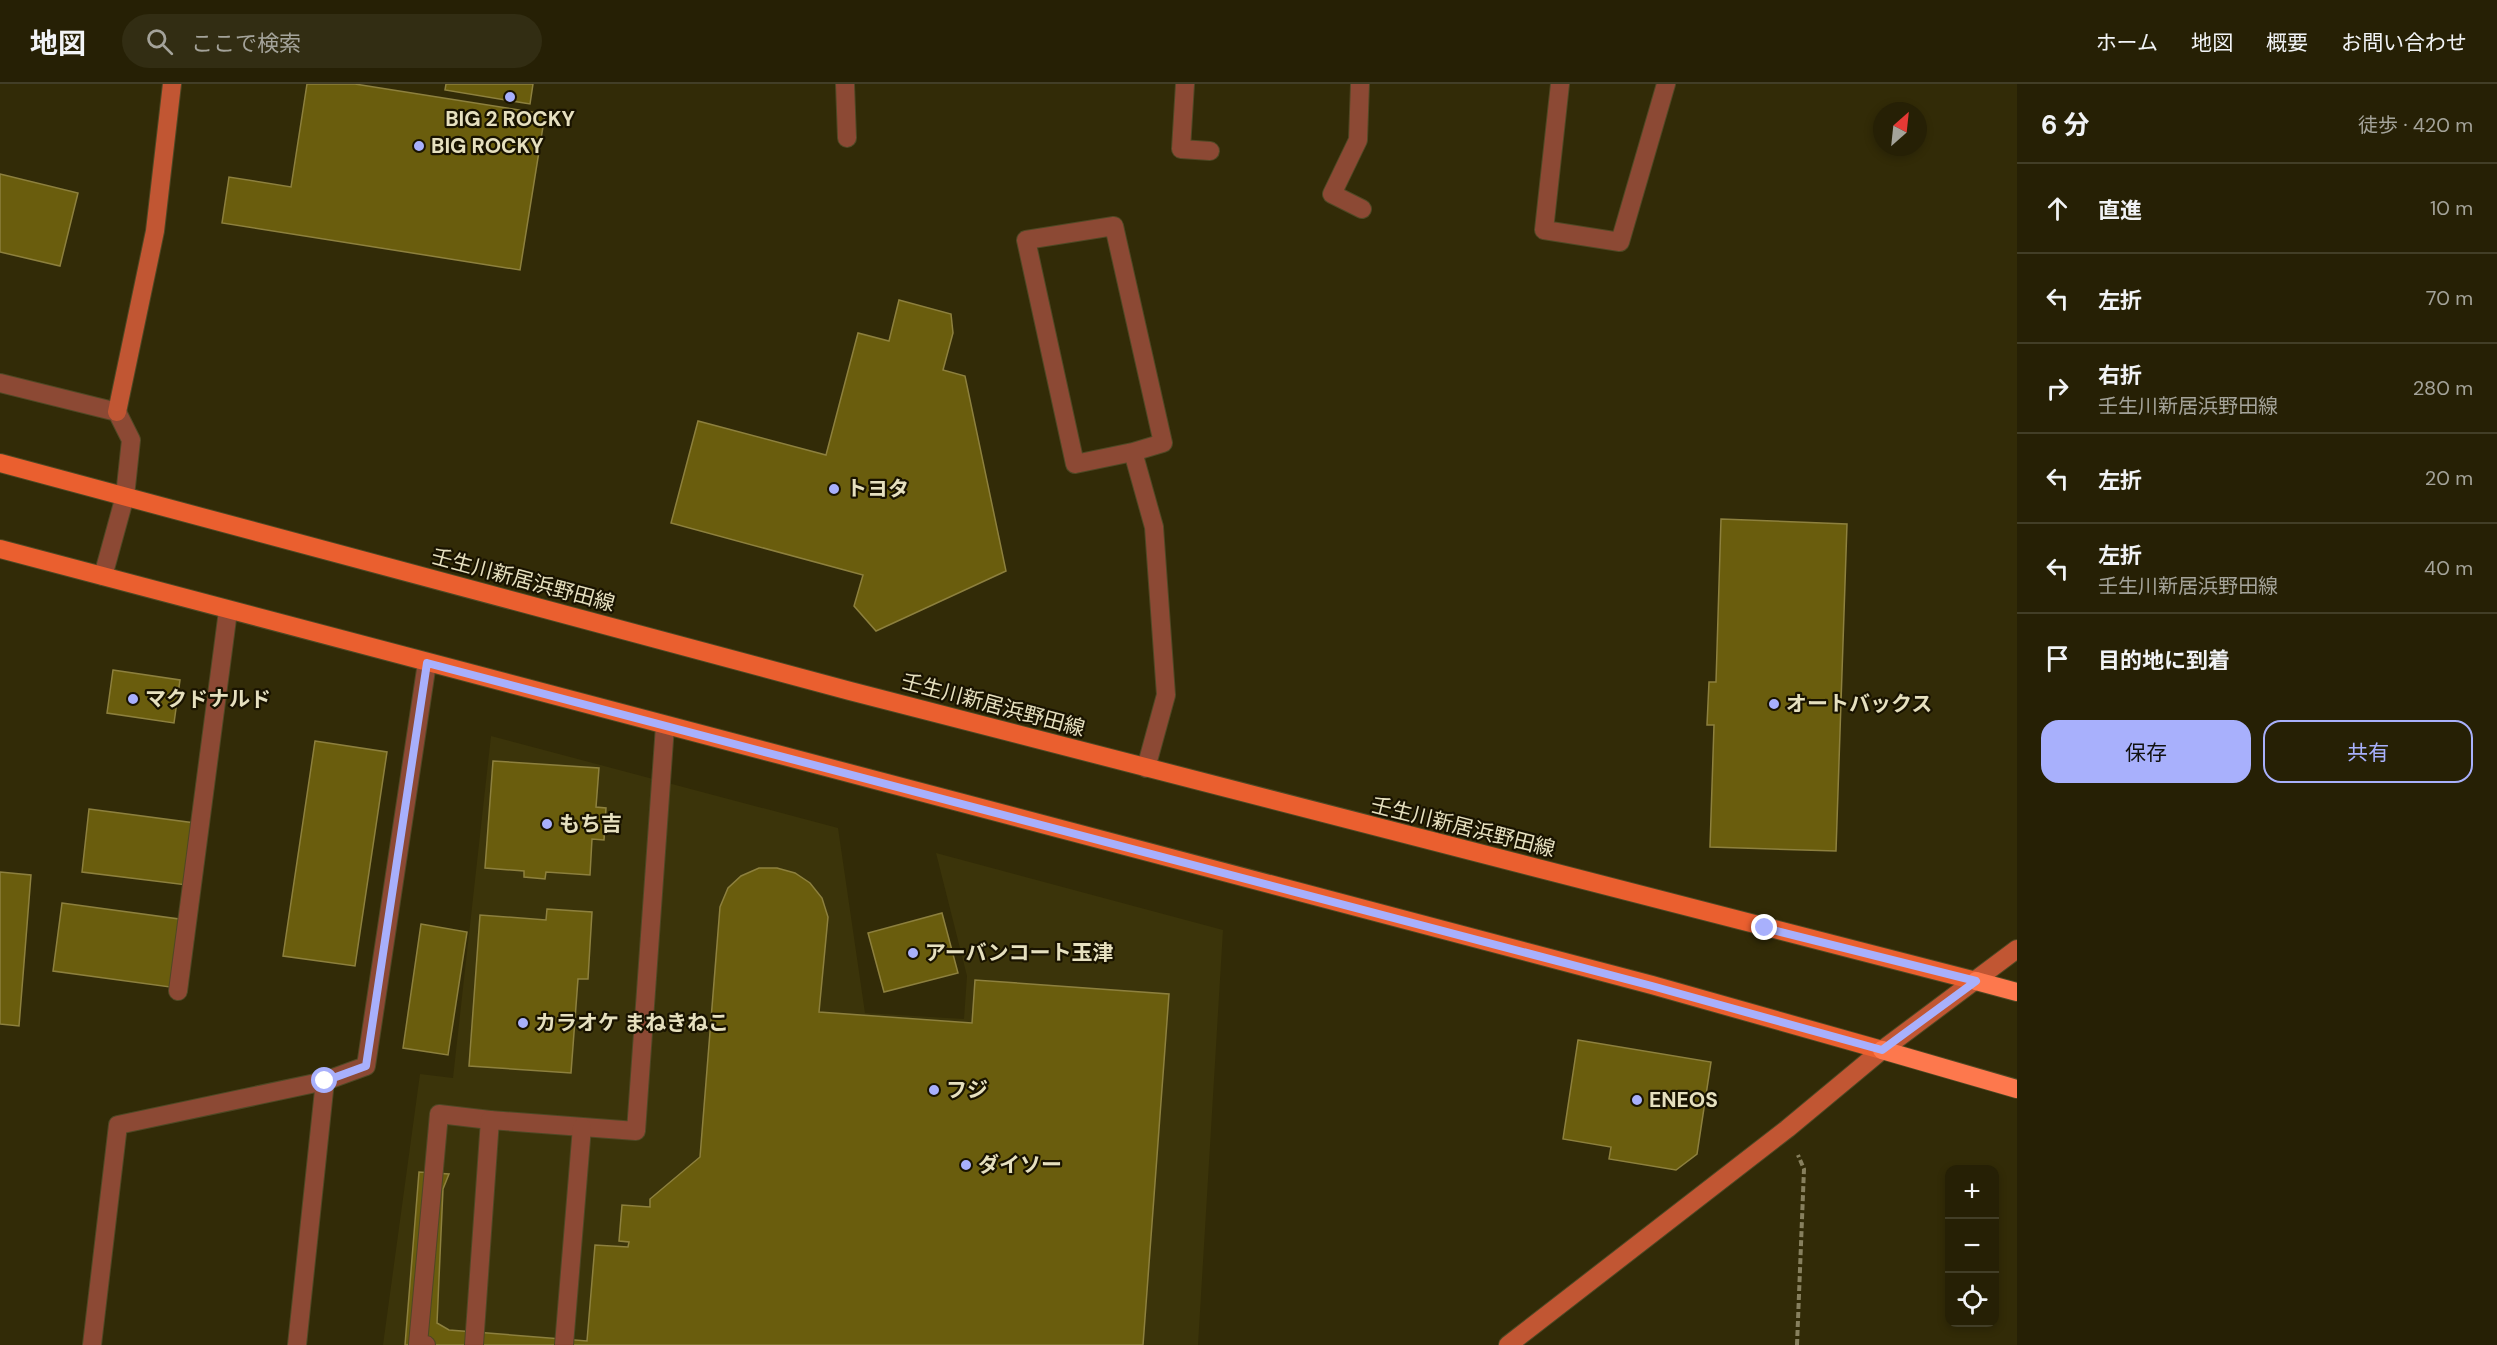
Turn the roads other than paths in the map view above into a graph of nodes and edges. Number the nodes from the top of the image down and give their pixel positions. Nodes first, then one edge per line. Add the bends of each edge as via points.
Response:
1 (172, 84) edge
2 (845, 84) edge
3 (1185, 84) edge
4 (1360, 84) edge
5 (1560, 84) edge
6 (1666, 84) edge
7 (847, 138) dead end
8 (1210, 151) dead end
9 (1362, 209) dead end
10 (0, 382) edge
11 (117, 412) junction
12 (1133, 453) junction
13 (0, 463) edge
14 (125, 496) junction
15 (0, 549) edge
16 (103, 576) junction
17 (228, 611) junction
18 (427, 663) junction
19 (665, 726) junction
20 (1146, 768) junction
21 (2017, 950) edge
22 (1976, 981) junction
23 (178, 991) dead end
24 (2017, 992) edge
25 (1882, 1050) junction
26 (325, 1081) junction
27 (2017, 1089) edge
28 (490, 1120) junction
29 (582, 1127) junction
30 (92, 1345) edge
31 (297, 1345) edge
32 (426, 1345) edge
33 (474, 1345) edge
34 (564, 1345) edge
35 (1508, 1345) edge

1 - 11 street via 154,231
2 - 7 street
3 - 8 street via 1181,149
4 - 9 street via 1358,140 1332,194
5 - 6 street via 1544,230 1620,242
10 - 11 street
11 - 14 street via 131,440
12 - 12 street via 1075,464 1026,240 1114,226 1163,443
12 - 20 street via 1154,527 1166,695
13 - 14 main road, 壬生川新居浜野田線
14 - 16 street
14 - 20 main road, 壬生川新居浜野田線
15 - 16 main road
16 - 17 main road
17 - 18 main road
17 - 23 street
18 - 19 main road
18 - 26 street via 366,1066
19 - 25 main road via 1640,982
19 - 29 street via 636,1131
20 - 22 main road, 壬生川新居浜野田線
21 - 22 street
22 - 24 highway
22 - 25 street
25 - 27 highway
25 - 35 street via 1787,1129
26 - 30 street via 118,1125
26 - 31 street
28 - 29 street
28 - 32 street via 440,1114 418,1344
28 - 33 street
29 - 34 street

